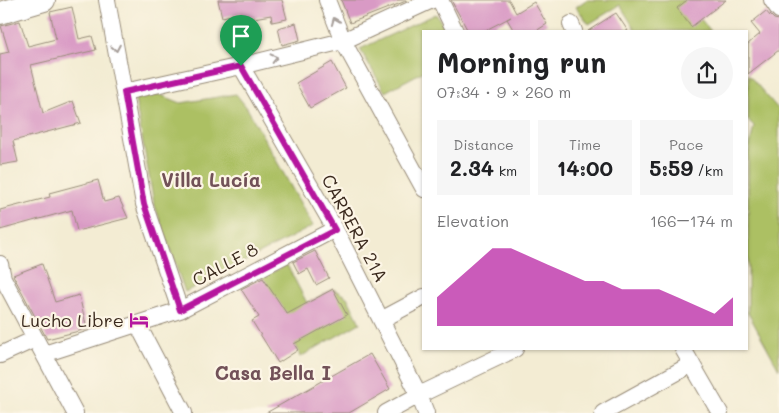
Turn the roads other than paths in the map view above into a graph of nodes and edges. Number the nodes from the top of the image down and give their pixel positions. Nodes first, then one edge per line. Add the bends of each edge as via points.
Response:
1 (44, 0) edge
2 (107, 0) edge
3 (327, 0) edge
4 (432, 0) edge
5 (440, 0) edge
6 (772, 0) edge
7 (779, 10) edge
8 (0, 13) edge
9 (455, 30) edge
10 (343, 41) junction
11 (241, 66) junction
12 (124, 92) junction
13 (422, 185) edge
14 (335, 230) junction
15 (1, 274) edge
16 (422, 298) edge
17 (180, 310) junction
18 (381, 320) junction
19 (138, 325) junction
20 (35, 339) junction
21 (513, 350) edge
22 (684, 350) edge
23 (44, 354) junction
24 (0, 355) edge
25 (692, 364) junction
26 (419, 395) junction
27 (74, 413) edge
28 (184, 413) edge
29 (386, 413) edge
30 (426, 413) edge
31 (603, 413) edge
32 (720, 413) edge

1 - 8 street
2 -> 12 street
10 -> 3 street
4 - 10 street
5 - 9 street
6 - 7 street
11 -> 10 street
10 - 13 street
11 - 12 street
11 - 14 street, CARRERA 21A
12 - 17 street via 144,204
14 - 17 street, CALLE 8
14 - 18 street, CARRERA 21A
15 - 20 street
16 - 18 street
17 - 19 street, CALLE 8
18 - 26 street, CARRERA 21A
19 - 23 street, CALLE 8
19 - 28 street
20 - 23 street
20 - 24 street
21 - 26 street
22 - 25 street
23 - 27 street
25 - 31 street
25 - 32 street
26 - 29 street
26 - 30 street, CARRERA 21A

